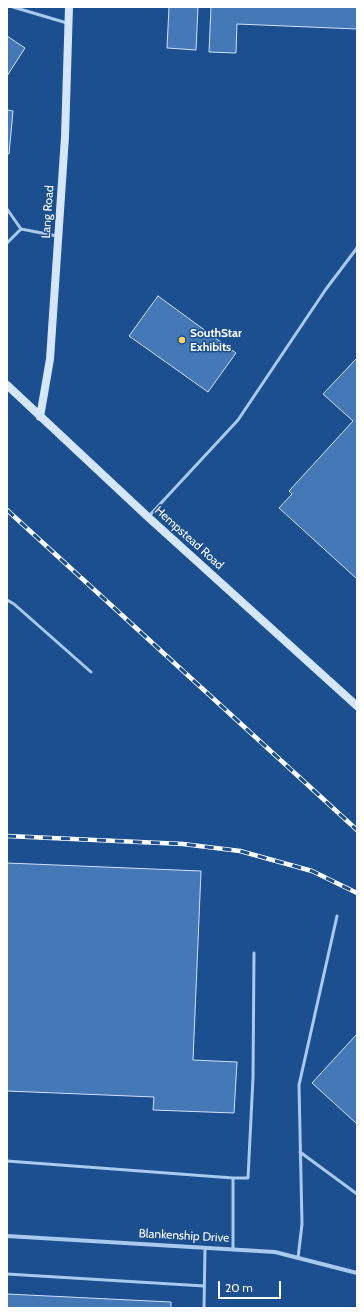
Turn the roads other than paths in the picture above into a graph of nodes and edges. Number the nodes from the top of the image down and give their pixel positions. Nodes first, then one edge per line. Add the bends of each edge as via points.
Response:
1 (13, 7) edge
2 (69, 7) edge
3 (69, 24) junction
4 (7, 209) edge
5 (22, 228) junction
6 (59, 237) junction
7 (7, 243) edge
8 (357, 248) edge
9 (7, 385) edge
10 (40, 417) junction
11 (148, 517) junction
12 (7, 600) edge
13 (91, 672) dead end
14 (357, 706) edge
15 (337, 916) dead end
16 (254, 953) dead end
17 (300, 1152) junction
18 (7, 1161) edge
19 (233, 1178) junction
20 (357, 1194) edge
21 (7, 1236) edge
22 (205, 1248) junction
23 (232, 1249) junction
24 (298, 1258) junction
25 (357, 1273) edge
26 (7, 1274) edge
27 (204, 1286) junction
28 (204, 1308) edge

1 - 3 lane
2 - 3 main road, Lang Road
3 - 6 main road, Lang Road
4 - 5 lane
5 - 6 lane
5 - 7 lane
6 - 10 main road, Lang Road via 50,359
8 - 11 lane via 326,289 238,420
9 - 10 main road, Hempstead Road
10 - 11 main road, Hempstead Road
11 - 14 main road, Hempstead Road
12 - 13 lane
15 - 17 lane via 299,1085
16 - 19 lane via 253,1078 248,1178
17 - 20 lane
17 - 24 lane via 302,1224
18 - 19 lane
19 - 23 lane
21 - 22 street, Blankenship Drive
22 - 23 street, Blankenship Drive
22 - 27 lane
23 - 24 street, Blankenship Drive via 274,1252
24 - 25 street, Blankenship Drive
26 - 27 lane
27 - 28 lane

